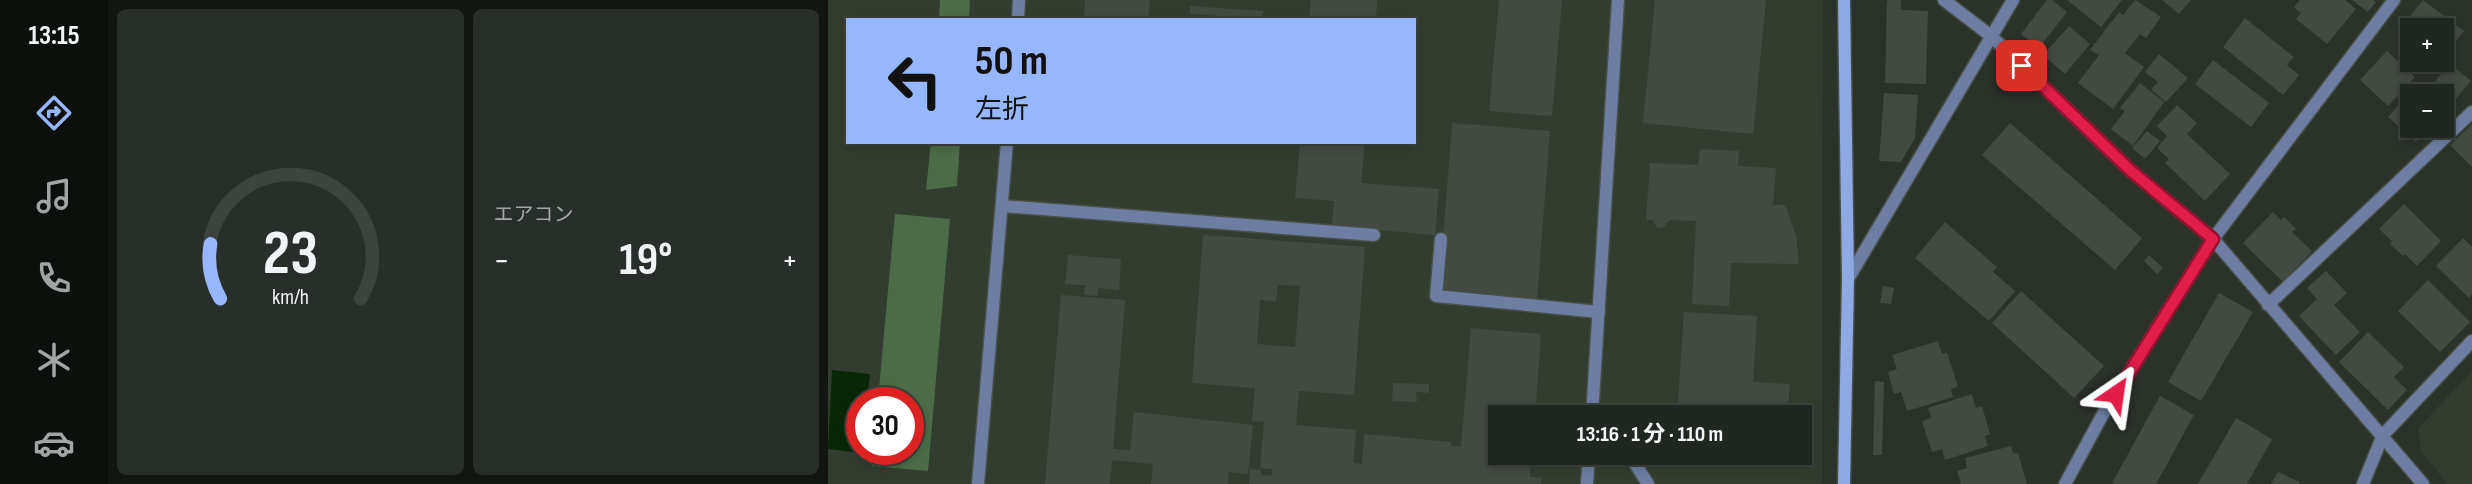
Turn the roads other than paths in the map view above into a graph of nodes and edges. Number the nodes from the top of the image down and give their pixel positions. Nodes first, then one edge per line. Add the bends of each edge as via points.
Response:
1 (1019, 0) edge
2 (1618, 0) edge
3 (1844, 0) edge
4 (1944, 0) edge
5 (2013, 0) edge
6 (2394, 0) edge
7 (1018, 18) edge
8 (1991, 36) junction
9 (2472, 112) edge
10 (1007, 144) edge
11 (1002, 206) junction
12 (1374, 235) dead end
13 (1441, 239) dead end
14 (2213, 239) junction
15 (1848, 279) junction
16 (2268, 305) junction
17 (1599, 312) junction
18 (2472, 341) edge
19 (1593, 405) edge
20 (2383, 435) junction
21 (1588, 465) edge
22 (1636, 465) edge
23 (978, 484) edge
24 (1587, 484) edge
25 (1648, 484) edge
26 (1844, 484) edge
27 (2065, 484) edge
28 (2363, 484) edge
29 (2423, 484) edge

1 - 7 street
2 - 17 street
3 - 15 street
4 - 8 street
5 - 8 street
6 - 14 street
8 - 14 street via 2131,171
8 - 15 street
9 - 16 street
10 - 11 street
11 - 12 street
11 - 23 street
13 - 17 street via 1436,296
14 - 16 street
14 - 27 street via 2103,414
15 - 26 street
16 - 20 street
17 - 19 street
18 - 20 street
20 - 28 street
20 - 29 street
21 - 24 street
22 - 25 street

